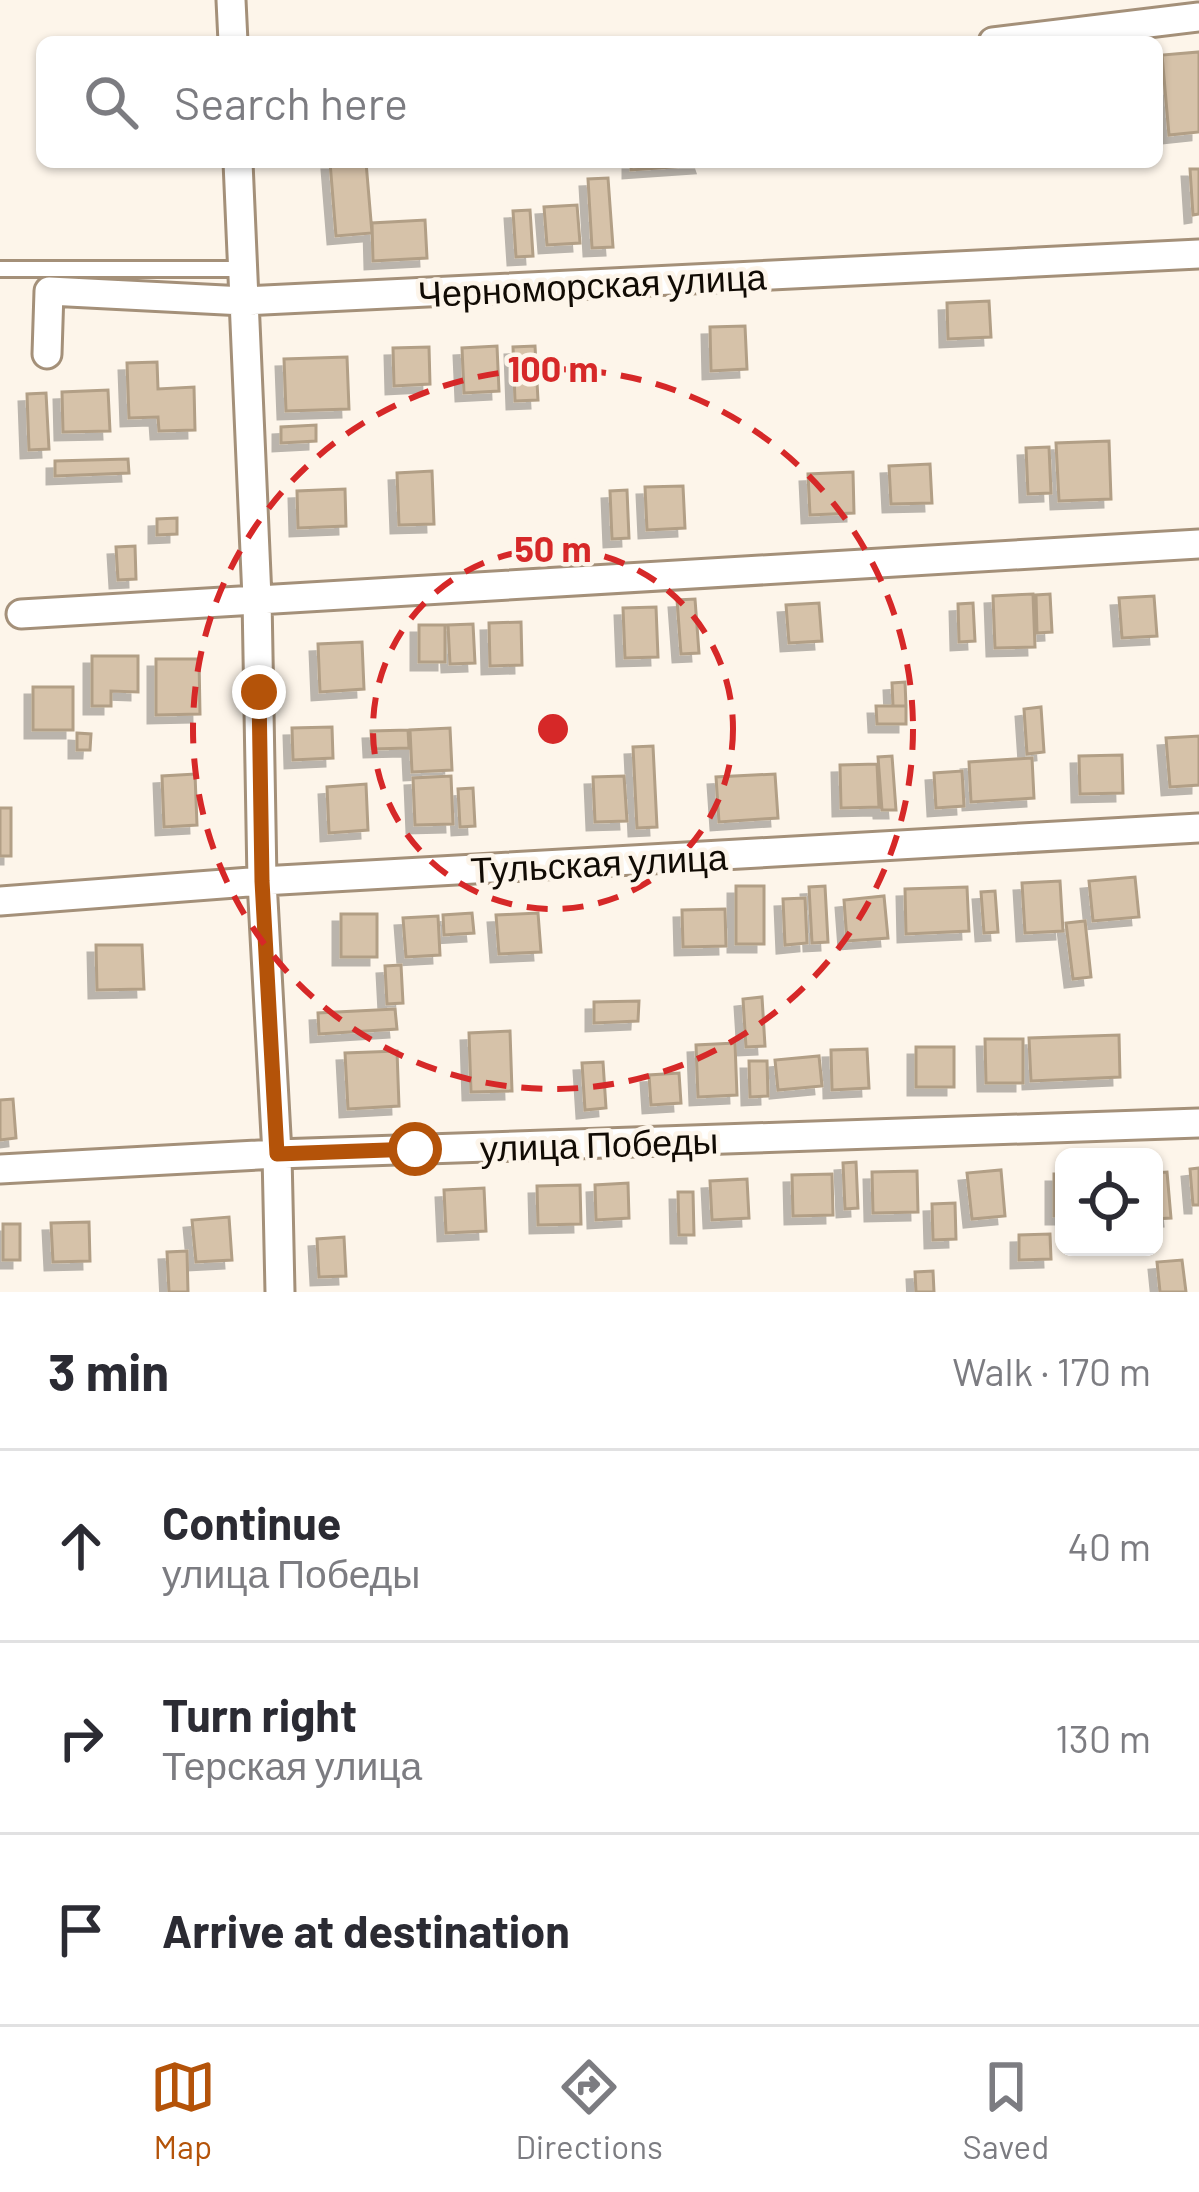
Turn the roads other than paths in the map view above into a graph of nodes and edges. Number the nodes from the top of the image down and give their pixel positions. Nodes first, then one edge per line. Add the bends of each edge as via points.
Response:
1 (231, 0) edge
2 (1199, 17) edge
3 (232, 36) edge
4 (1043, 36) edge
5 (238, 168) edge
6 (1199, 254) edge
7 (0, 269) edge
8 (243, 269) junction
9 (244, 302) junction
10 (47, 354) dead end
11 (1199, 544) edge
12 (257, 598) junction
13 (21, 614) dead end
14 (1199, 828) edge
15 (262, 881) junction
16 (0, 901) edge
17 (1199, 1123) edge
18 (277, 1154) junction
19 (0, 1169) edge
20 (280, 1292) edge

1 - 3 street
2 - 4 street
5 - 8 street
6 - 9 street, Черноморская улица
7 - 8 lane
8 - 9 street
9 - 10 street, Черноморская улица via 49,291
9 - 12 street
11 - 12 street
12 - 13 street
12 - 15 street
14 - 15 street, Тульская улица
15 - 16 street, Тульская улица
15 - 18 street
17 - 18 street, улица Победы
18 - 19 street, улица Победы
18 - 20 street

